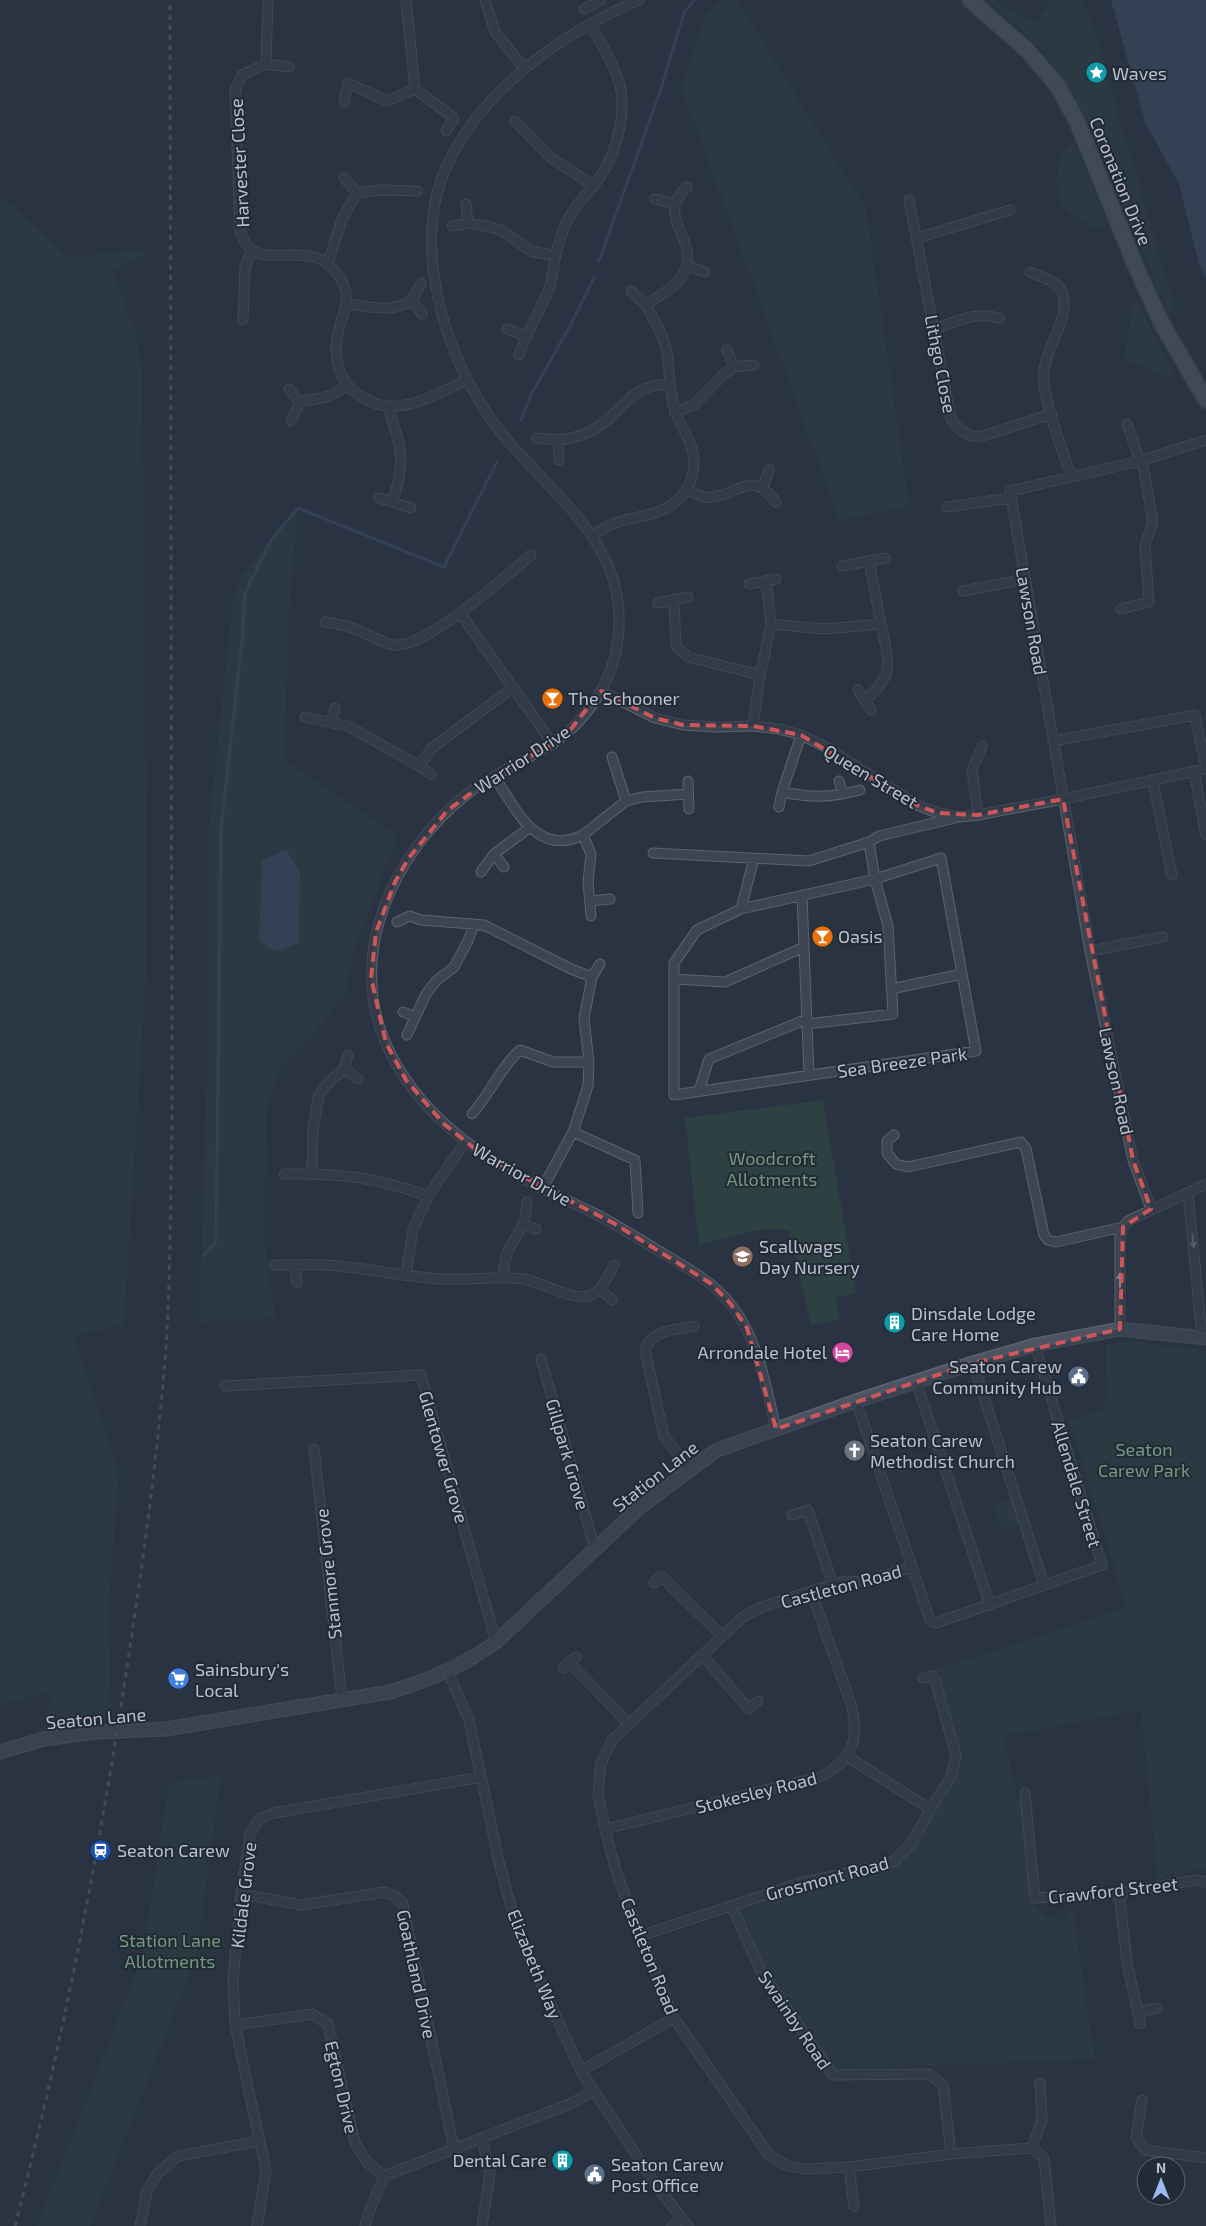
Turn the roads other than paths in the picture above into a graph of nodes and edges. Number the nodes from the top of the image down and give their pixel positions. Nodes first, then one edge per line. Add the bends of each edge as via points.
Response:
1 (268, 0) edge
2 (406, 0) edge
3 (485, 0) edge
4 (601, 0) edge
5 (639, 0) edge
6 (970, 0) edge
7 (584, 9) dead end
8 (590, 24) junction
9 (266, 64) junction
10 (289, 67) dead end
11 (525, 69) junction
12 (415, 89) junction
13 (344, 102) dead end
14 (515, 121) dead end
15 (446, 131) dead end
16 (344, 178) dead end
17 (594, 186) junction
18 (687, 187) dead end
19 (417, 190) dead end
20 (357, 193) junction
21 (655, 199) dead end
22 (909, 200) dead end
23 (466, 204) dead end
24 (674, 204) junction
25 (1010, 210) dead end
26 (468, 223) junction
27 (452, 226) dead end
28 (917, 238) junction
29 (252, 250) junction
30 (555, 256) junction
31 (328, 263) junction
32 (687, 266) junction
33 (705, 272) dead end
34 (1030, 272) dead end
35 (421, 283) dead end
36 (631, 291) dead end
37 (412, 300) junction
38 (348, 304) junction
39 (646, 306) junction
40 (422, 314) dead end
41 (999, 318) dead end
42 (243, 320) dead end
43 (507, 329) dead end
44 (935, 329) junction
45 (525, 336) junction
46 (727, 350) dead end
47 (519, 355) dead end
48 (754, 365) dead end
49 (734, 367) junction
50 (467, 380) junction
51 (669, 384) junction
52 (347, 386) junction
53 (289, 390) dead end
54 (1206, 400) edge
55 (300, 402) junction
56 (388, 406) junction
57 (676, 413) junction
58 (1052, 414) junction
59 (291, 421) dead end
60 (1128, 424) dead end
61 (537, 438) dead end
62 (1206, 440) edge
63 (558, 441) junction
64 (559, 460) dead end
65 (1141, 460) junction
66 (770, 470) dead end
67 (1071, 476) junction
68 (762, 488) junction
69 (688, 490) junction
70 (379, 498) dead end
71 (1011, 498) junction
72 (392, 502) junction
73 (776, 502) dead end
74 (948, 507) dead end
75 (411, 508) dead end
76 (594, 535) junction
77 (531, 555) dead end
78 (885, 558) dead end
79 (869, 561) junction
80 (842, 566) dead end
81 (776, 579) dead end
82 (1025, 579) junction
83 (766, 581) junction
84 (749, 584) dead end
85 (963, 591) dead end
86 (688, 597) dead end
87 (674, 600) junction
88 (658, 603) dead end
89 (1121, 609) dead end
90 (460, 613) junction
91 (325, 622) dead end
92 (771, 624) junction
93 (881, 624) junction
94 (760, 675) junction
95 (514, 687) junction
96 (858, 690) dead end
97 (601, 691) junction
98 (865, 700) junction
99 (335, 708) dead end
100 (871, 710) dead end
101 (305, 717) dead end
102 (331, 722) junction
103 (754, 726) junction
104 (801, 735) junction
105 (1053, 741) junction
106 (553, 744) junction
107 (982, 746) dead end
108 (612, 758) dead end
109 (419, 766) junction
110 (1206, 768) edge
111 (1194, 772) junction
112 (431, 774) dead end
113 (494, 776) junction
114 (688, 781) dead end
115 (839, 781) dead end
116 (1153, 782) junction
117 (860, 790) dead end
118 (782, 792) junction
119 (688, 794) junction
120 (843, 794) junction
121 (1063, 799) junction
122 (626, 801) junction
123 (779, 807) dead end
124 (689, 809) dead end
125 (978, 816) junction
126 (960, 817) junction
127 (529, 828) junction
128 (583, 835) junction
129 (1206, 835) edge
130 (869, 842) junction
131 (494, 854) junction
132 (653, 854) dead end
133 (754, 858) junction
134 (504, 867) dead end
135 (481, 872) dead end
136 (1172, 876) dead end
137 (875, 880) junction
138 (802, 895) junction
139 (610, 899) dead end
140 (590, 901) junction
141 (741, 909) junction
142 (591, 916) dead end
143 (397, 922) dead end
144 (474, 924) junction
145 (1163, 937) dead end
146 (804, 947) junction
147 (1090, 951) junction
148 (600, 964) dead end
149 (962, 974) junction
150 (592, 977) junction
151 (674, 979) junction
152 (891, 988) junction
153 (403, 1012) dead end
154 (415, 1017) junction
155 (807, 1021) junction
156 (407, 1036) dead end
157 (348, 1055) dead end
158 (589, 1062) junction
159 (344, 1069) junction
160 (809, 1075) junction
161 (358, 1078) dead end
162 (699, 1091) junction
163 (472, 1114) dead end
164 (573, 1132) junction
165 (894, 1135) dead end
166 (465, 1142) junction
167 (312, 1173) junction
168 (284, 1174) dead end
169 (1206, 1184) edge
170 (542, 1189) junction
171 (1188, 1193) junction
172 (428, 1196) junction
173 (527, 1202) dead end
174 (1151, 1209) junction
175 (638, 1213) dead end
176 (523, 1224) junction
177 (1122, 1227) junction
178 (536, 1229) dead end
179 (275, 1265) dead end
180 (295, 1265) junction
181 (614, 1265) dead end
182 (406, 1274) junction
183 (503, 1278) junction
184 (297, 1282) dead end
185 (600, 1289) junction
186 (612, 1300) dead end
187 (694, 1326) dead end
188 (1120, 1329) junction
189 (1204, 1338) edge
190 (1035, 1345) junction
191 (541, 1359) dead end
192 (973, 1363) junction
193 (916, 1381) junction
194 (225, 1386) dead end
195 (856, 1401) junction
196 (776, 1429) junction
197 (314, 1449) dead end
198 (689, 1469) junction
199 (792, 1515) dead end
200 (595, 1549) junction
201 (912, 1567) junction
202 (654, 1583) dead end
203 (833, 1585) junction
204 (1044, 1585) junction
205 (811, 1591) junction
206 (990, 1605) junction
207 (722, 1636) junction
208 (496, 1642) junction
209 (703, 1656) junction
210 (569, 1662) dead end
211 (448, 1672) junction
212 (923, 1678) dead end
213 (342, 1700) junction
214 (758, 1701) dead end
215 (628, 1723) junction
216 (166, 1729) joint
217 (0, 1752) edge
218 (848, 1757) junction
219 (481, 1777) junction
220 (1025, 1793) dead end
221 (930, 1809) junction
222 (605, 1829) junction
223 (1206, 1882) edge
224 (1119, 1893) junction
225 (241, 1894) junction
226 (732, 1906) junction
227 (640, 1936) junction
228 (1157, 2008) dead end
229 (1138, 2012) junction
230 (674, 2018) junction
231 (1140, 2024) dead end
232 (236, 2025) junction
233 (581, 2071) junction
234 (1040, 2083) dead end
235 (593, 2091) junction
236 (1142, 2100) dead end
237 (482, 2139) junction
238 (259, 2141) junction
239 (1032, 2148) junction
240 (454, 2149) junction
241 (952, 2154) junction
242 (1206, 2158) edge
243 (849, 2167) junction
244 (384, 2176) junction
245 (854, 2206) dead end
246 (681, 2219) junction
247 (140, 2226) edge
248 (257, 2226) edge
249 (365, 2226) edge
250 (482, 2226) edge
251 (672, 2226) edge
252 (688, 2226) edge
253 (1050, 2226) edge

1 - 9 street
2 - 12 street
3 - 11 street via 495,32
4 - 7 street
5 - 8 street, Warrior Drive
6 - 54 main road, Coronation Drive via 1027,50 1057,85 1076,119 1162,324
8 - 11 street, Warrior Drive
8 - 17 street via 619,81 622,107 612,158
9 - 10 street
9 - 29 street, Harvester Close via 242,75 235,91 240,231 245,244
11 - 50 street, Warrior Drive via 482,112 461,139 444,172 438,195 432,229 438,298
12 - 13 street via 387,101 348,83
12 - 15 street via 454,118
14 - 17 street via 550,157
16 - 20 street
17 - 30 street via 566,222
18 - 24 street
19 - 20 street
20 - 31 street via 342,218
21 - 24 street
22 - 28 street, Lithgo Close
23 - 26 street
24 - 32 street via 674,217 688,252
25 - 28 street
26 - 27 street
26 - 30 street via 503,231 531,251
28 - 44 street, Lithgo Close
29 - 31 street, Harvester Close via 314,257
29 - 42 street, Harvester Close via 244,267
30 - 45 street via 550,288
31 - 38 street via 338,275
32 - 33 street
32 - 39 street via 668,291
34 - 58 street via 1054,283 1061,289 1064,299 1064,310 1044,369
35 - 37 street
36 - 39 street
37 - 38 street via 384,308
37 - 40 street
38 - 52 street via 336,349
39 - 51 street via 662,335
41 - 44 street via 978,315
43 - 45 street
44 - 58 street, Lithgo Close via 948,409 951,419 967,436 978,437
45 - 47 street
46 - 49 street
48 - 49 street
49 - 57 street via 695,404
50 - 56 street via 417,402
50 - 76 street, Warrior Drive via 506,438
51 - 57 street
51 - 63 street via 644,388 622,403 602,424
52 - 55 street via 329,396
52 - 56 street via 375,403
53 - 55 street
55 - 59 street
56 - 72 street via 400,446 402,466
57 - 69 street via 694,456
58 - 67 street
60 - 65 street
61 - 63 street
62 - 65 street
63 - 64 street
65 - 67 street
65 - 89 street via 1153,522 1145,546 1149,602
66 - 68 street
67 - 71 street via 1010,491
68 - 69 street via 737,488 712,498
68 - 73 street
69 - 76 street via 660,512 619,522
70 - 72 street
71 - 74 street
71 - 82 street, Lawson Road
72 - 75 street
76 - 97 street, Warrior Drive via 614,579 619,610 618,641
77 - 90 street
78 - 79 street
79 - 80 street
79 - 93 street
81 - 83 street
82 - 85 street
82 - 105 street, Lawson Road
83 - 84 street
83 - 92 street
86 - 87 street
87 - 88 street
87 - 94 street via 676,646 680,651 688,657
90 - 91 street via 410,643 394,645 353,628
90 - 95 street
92 - 93 street via 825,629
92 - 94 street
93 - 98 street via 887,674 878,689
94 - 103 street
95 - 106 street
95 - 109 street via 436,745
96 - 98 street
97 - 103 street, Queen Street via 655,718 683,725
97 - 106 street, Warrior Drive via 582,717
98 - 100 street
99 - 102 street
101 - 102 street
102 - 109 street via 360,732
103 - 104 street, Queen Street
104 - 118 street
104 - 126 street, Queen Street via 826,747 917,805
105 - 110 street via 1195,715
105 - 121 street, Lawson Road
106 - 113 street, Warrior Drive
107 - 125 street via 972,770
108 - 122 street
109 - 112 street
110 - 111 street, Queen Street
111 - 116 street, Queen Street
111 - 129 street
113 - 127 street
113 - 166 street, Warrior Drive via 447,811 408,859 381,915 372,959 375,1011 386,1043 406,1080 428,1108
114 - 119 street
115 - 120 street
116 - 121 street, Queen Street
116 - 136 street
117 - 120 street
118 - 120 street via 815,798
118 - 123 street
119 - 122 street
119 - 124 street
121 - 125 street, Queen Street
121 - 147 street, Lawson Road
122 - 128 street
125 - 126 street, Queen Street
126 - 130 street via 879,836
127 - 128 street via 542,837 559,841
127 - 131 street
128 - 140 street via 591,854
130 - 133 street via 809,861
130 - 137 street
131 - 134 street
131 - 135 street
132 - 133 street
133 - 141 street
137 - 138 street, Sea Breeze Park
137 - 149 street, Sea Breeze Park via 941,858
137 - 152 street via 888,926
138 - 141 street, Sea Breeze Park
138 - 146 street
139 - 140 street
140 - 142 street
141 - 151 street, Sea Breeze Park via 697,930 674,963
143 - 144 street via 410,916 420,920
144 - 150 street via 484,925
144 - 154 street via 454,967 436,981
145 - 147 street
146 - 151 street via 725,982
146 - 155 street
147 - 174 street, Lawson Road via 1133,1160
148 - 150 street
149 - 152 street
149 - 160 street, Sea Breeze Park via 976,1051
150 - 158 street via 584,1018
151 - 162 street, Sea Breeze Park via 674,1095
152 - 155 street via 893,1014
153 - 154 street
154 - 156 street
155 - 160 street
155 - 162 street via 709,1059
157 - 159 street
158 - 163 street via 553,1062 520,1050 508,1061 484,1101
158 - 164 street via 588,1086
159 - 161 street
159 - 167 street via 319,1094 313,1130
160 - 162 street, Sea Breeze Park
164 - 170 street
164 - 175 street via 635,1160
165 - 177 street via 887,1140 887,1154 896,1164 908,1167 1021,1142 1026,1150 1044,1235 1048,1240 1056,1242
166 - 170 street, Warrior Drive
166 - 172 street
167 - 168 street
167 - 172 street via 354,1175 393,1183
169 - 171 street
170 - 196 street, Warrior Drive via 614,1224 710,1283 730,1303 747,1328 759,1358
171 - 174 street
171 -> 189 street
172 - 182 street via 413,1230
173 - 176 street
174 - 177 street
176 - 178 street
176 - 183 street via 504,1260
188 -> 177 street
179 - 180 street
180 - 182 street
180 - 184 street
181 - 185 street
182 - 183 street via 456,1280
183 - 185 street via 544,1284 581,1297
185 - 186 street
187 - 198 street via 655,1335 646,1342 645,1351 664,1436
188 - 189 main road, Station Lane
188 - 190 main road, Station Lane
190 - 192 main road, Station Lane
190 - 204 street, Allendale Street via 1102,1565
191 - 200 street, Gillpark Grove
192 - 193 main road, Station Lane
192 - 204 street
193 - 195 main road, Station Lane
193 - 206 street
194 - 208 street, Glentower Grove via 421,1374
195 - 196 main road, Station Lane
195 - 201 street
196 - 198 main road, Station Lane via 716,1450
197 - 213 street, Stanmore Grove
198 - 200 main road, Station Lane via 639,1508
199 - 203 street via 808,1510
200 - 208 main road, Station Lane
201 - 203 street, Castleton Road via 868,1582
201 - 206 street via 930,1620 936,1623
202 - 207 street via 661,1576
203 - 205 street, Castleton Road
204 - 206 street
205 - 207 street, Castleton Road via 744,1616
205 - 218 street via 852,1707 855,1721
207 - 209 street, Castleton Road
208 - 211 main road, Station Lane
209 - 214 street via 749,1709
209 - 215 street, Castleton Road
210 - 215 street
211 - 213 main road, Station Lane via 390,1692
211 - 219 street, Elizabeth Way via 469,1720
212 - 221 street, Grosmont Road via 932,1676 936,1683 956,1756 951,1777
213 - 216 main road, Station Lane
215 - 222 street, Castleton Road via 612,1740 601,1764 598,1794
216 - 217 main road, Seaton Lane via 96,1732 44,1740
218 - 221 street
218 - 222 street, Stokesley Road via 838,1768 820,1777
219 - 225 street, Kildale Grove via 274,1813 260,1819 250,1834
219 - 233 street, Elizabeth Way via 518,1933
220 - 224 street, Crawford Street via 1035,1898
221 - 226 street, Grosmont Road via 911,1844 894,1861 800,1883
222 - 227 street, Castleton Road
223 - 224 street, Crawford Street via 1197,1880
224 - 229 street via 1127,1962
225 - 232 street, Kildale Grove via 233,1979
225 - 240 street, Goathland Drive via 301,1905 385,1892 403,1904
226 - 227 street, Grosmont Road
226 - 241 street, Swainby Road via 761,1972 833,2075 929,2074 943,2085
227 - 230 street, Castleton Road
228 - 229 street
229 - 231 street
230 - 233 street
230 - 243 street, Castleton Road via 768,2155 786,2165 804,2169
232 - 238 street, Kildale Grove
232 - 244 street, Egton Drive via 312,2014 328,2024 355,2143 367,2162
233 - 235 street, Elizabeth Way
234 - 239 street via 1042,2120
235 - 237 street via 572,2103
235 - 246 street, Elizabeth Way
236 - 242 street via 1136,2137 1145,2150
237 - 240 street
237 - 250 street via 490,2172
238 - 247 street via 178,2156 157,2174 147,2191
238 - 248 street, Kildale Grove via 266,2171
239 - 241 street, Castleton Road
239 - 253 street via 1044,2158
240 - 244 street
241 - 243 street, Castleton Road
243 - 245 street
244 - 249 street
246 - 251 street
246 - 252 street, Elizabeth Way

